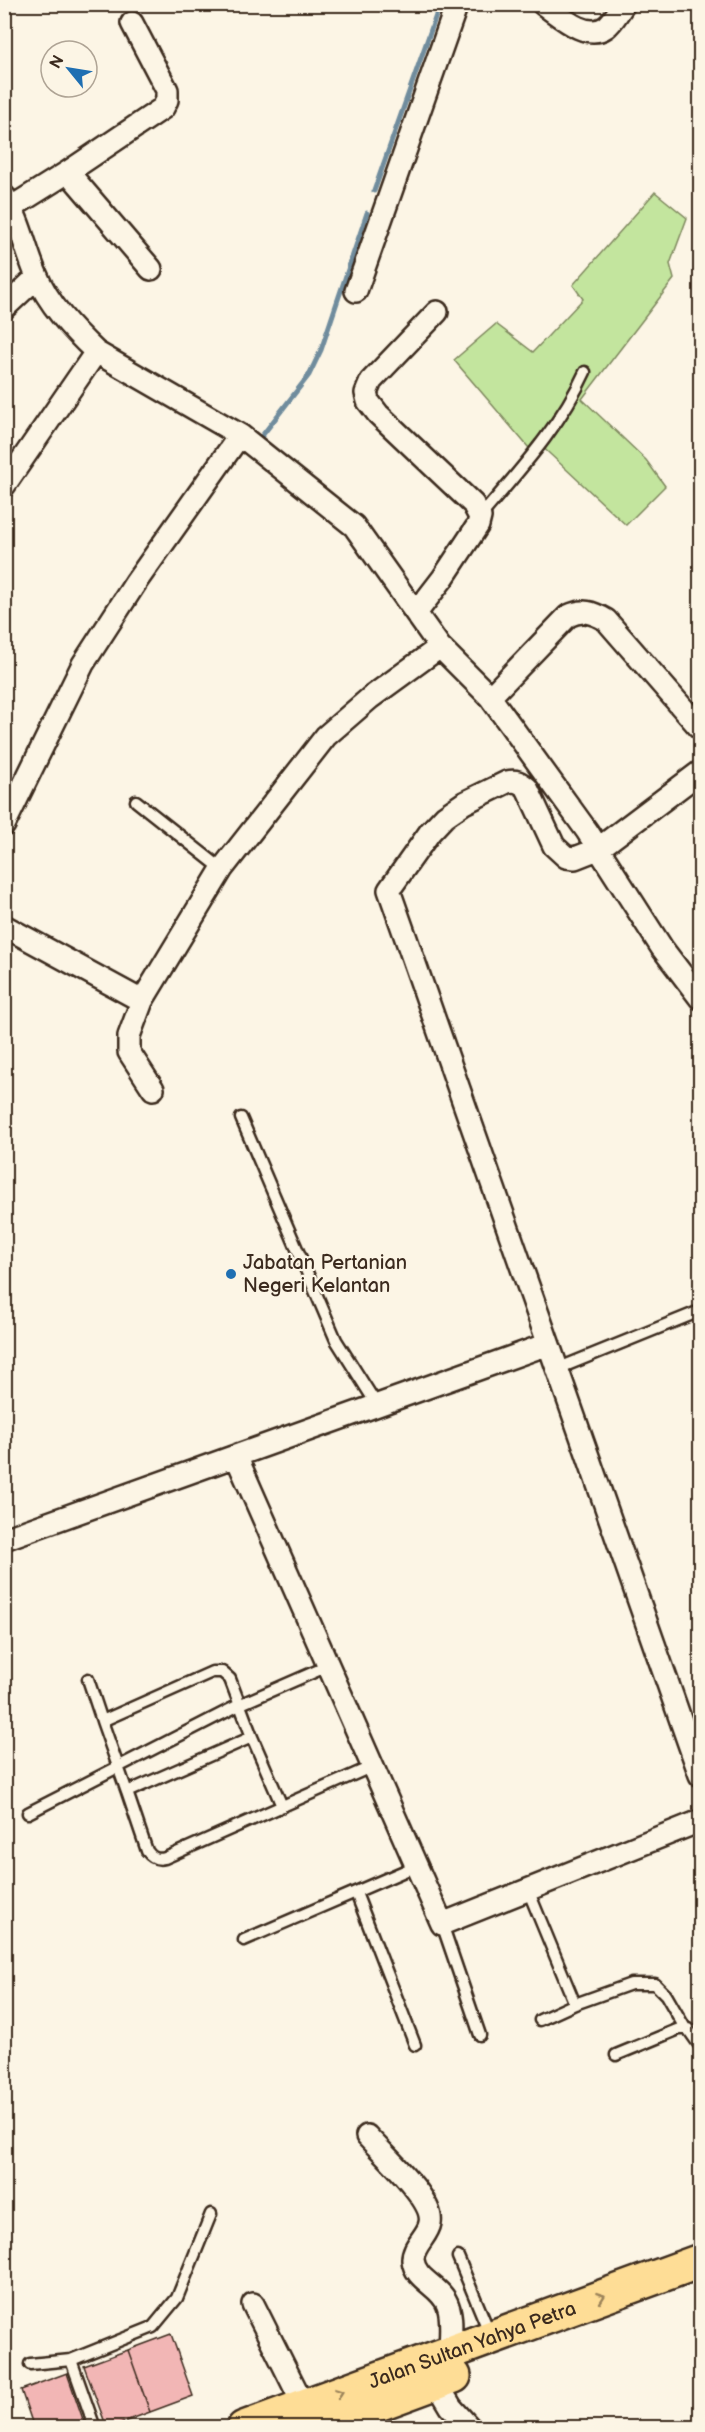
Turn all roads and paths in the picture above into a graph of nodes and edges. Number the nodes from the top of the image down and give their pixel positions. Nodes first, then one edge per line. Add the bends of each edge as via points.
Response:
1 (457, 4) edge
2 (543, 4) edge
3 (624, 4) edge
4 (132, 23) dead end
5 (69, 172) junction
6 (8, 202) edge
7 (151, 269) dead end
8 (37, 277) junction
9 (356, 291) dead end
10 (4, 308) edge
11 (437, 312) dead end
12 (96, 352) junction
13 (585, 372) dead end
14 (240, 435) junction
15 (4, 486) edge
16 (480, 517) junction
17 (416, 613) junction
18 (440, 646) junction
19 (489, 697) junction
20 (700, 728) edge
21 (700, 772) edge
22 (136, 801) dead end
23 (4, 825) edge
24 (598, 849) junction
25 (222, 869) junction
26 (4, 926) edge
27 (700, 998) edge
28 (142, 1001) junction
29 (153, 1089) dead end
30 (241, 1118) dead end
31 (700, 1311) edge
32 (548, 1344) junction
33 (557, 1369) junction
34 (377, 1405) junction
35 (236, 1456) junction
36 (4, 1539) edge
37 (328, 1666) junction
38 (88, 1679) dead end
39 (241, 1704) junction
40 (102, 1721) junction
41 (252, 1737) junction
42 (373, 1766) junction
43 (116, 1767) junction
44 (700, 1774) edge
45 (126, 1792) junction
46 (282, 1806) junction
47 (28, 1812) dead end
48 (700, 1821) edge
49 (416, 1866) junction
50 (528, 1890) junction
51 (356, 1893) junction
52 (442, 1924) junction
53 (244, 1940) dead end
54 (575, 2004) junction
55 (540, 2020) dead end
56 (684, 2028) junction
57 (480, 2035) dead end
58 (415, 2045) dead end
59 (700, 2046) edge
60 (616, 2055) dead end
61 (367, 2136) dead end
62 (211, 2214) dead end
63 (458, 2257) dead end
64 (700, 2261) edge
65 (700, 2285) edge
66 (253, 2304) dead end
67 (491, 2338) junction
68 (450, 2352) junction
69 (71, 2360) junction
70 (30, 2364) dead end
71 (436, 2382) junction
72 (308, 2417) edge
73 (95, 2427) edge
74 (244, 2427) edge
75 (470, 2427) edge

1 - 9 street
2 - 3 street via 582,30 596,32 607,26
4 - 5 street via 167,90 167,100 155,114
5 - 6 street
5 - 7 street
6 - 8 street
8 - 10 street
8 - 12 street via 74,331
11 - 16 street via 371,381 366,393 378,414 473,504
12 - 14 street
12 - 15 street
13 - 16 lane via 541,445
14 - 17 street via 354,526
14 - 23 street via 83,664
16 - 17 street via 443,578
17 - 18 street
18 - 19 street
18 - 25 street via 326,736
19 - 20 street via 568,616 580,610 595,613 606,621
19 - 24 street
21 - 24 street
22 - 25 lane
24 - 27 street via 662,948
24 - 32 street via 575,858 566,857 554,846 527,788 514,780 464,803 446,816 389,890
25 - 28 street
26 - 28 street
28 - 29 street via 129,1052
30 - 34 lane via 336,1340
31 - 33 lane
32 - 33 street
32 - 34 street
33 - 44 street
34 - 35 street
35 - 36 street
35 - 37 street
37 - 39 lane
37 - 42 street
38 - 40 lane
39 - 40 lane via 230,1679 217,1671
39 - 41 lane
39 - 43 lane
40 - 43 lane
41 - 45 lane
41 - 46 lane
42 - 46 lane
42 - 49 street
43 - 45 lane
43 - 47 lane
45 - 46 lane via 147,1851 159,1859
48 - 50 street
49 - 51 lane
49 - 52 street
50 - 52 street
50 - 54 lane
51 - 53 lane
51 - 58 lane
52 - 57 lane
54 - 55 lane
54 - 56 lane via 631,1984 655,1983
56 - 59 lane via 692,2032
56 - 60 lane
61 - 68 street via 428,2207 431,2221 413,2261 422,2279 440,2290 449,2307
62 - 69 lane via 177,2298 159,2322 147,2331
63 - 67 lane
67 -> 64 highway, Jalan Sultan Yahya Petra
65 - 71 highway, Jalan Sultan Yahya Petra
66 - 72 street
67 - 68 highway, Jalan Sultan Yahya Petra
72 -> 68 highway, Jalan Sultan Yahya Petra
69 - 70 lane
69 - 73 lane
71 - 72 highway, Jalan Sultan Yahya Petra via 359,2416
71 - 75 street
72 - 74 highway, Jalan Sultan Yahya Petra

